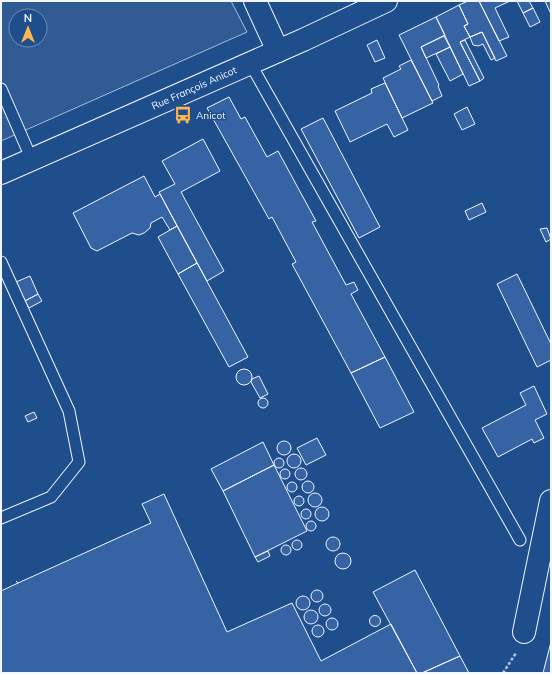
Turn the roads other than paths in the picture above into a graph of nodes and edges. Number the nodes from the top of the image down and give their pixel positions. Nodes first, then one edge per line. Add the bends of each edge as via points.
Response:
1 (255, 1) edge
2 (386, 1) edge
3 (278, 51) junction
4 (250, 63) junction
5 (1, 90) edge
6 (32, 160) junction
7 (1, 173) edge
8 (1, 262) edge
9 (551, 501) edge
10 (1, 518) edge
11 (520, 540) dead end
12 (524, 632) dead end

1 - 3 street
2 - 3 street, Rue François Anicot
3 - 4 street, Rue François Anicot
4 - 6 street, Rue François Anicot
4 - 11 lane
5 - 6 lane
6 - 7 street, Rue François Anicot
8 - 10 lane via 69,411 79,462 51,497
9 - 12 street

